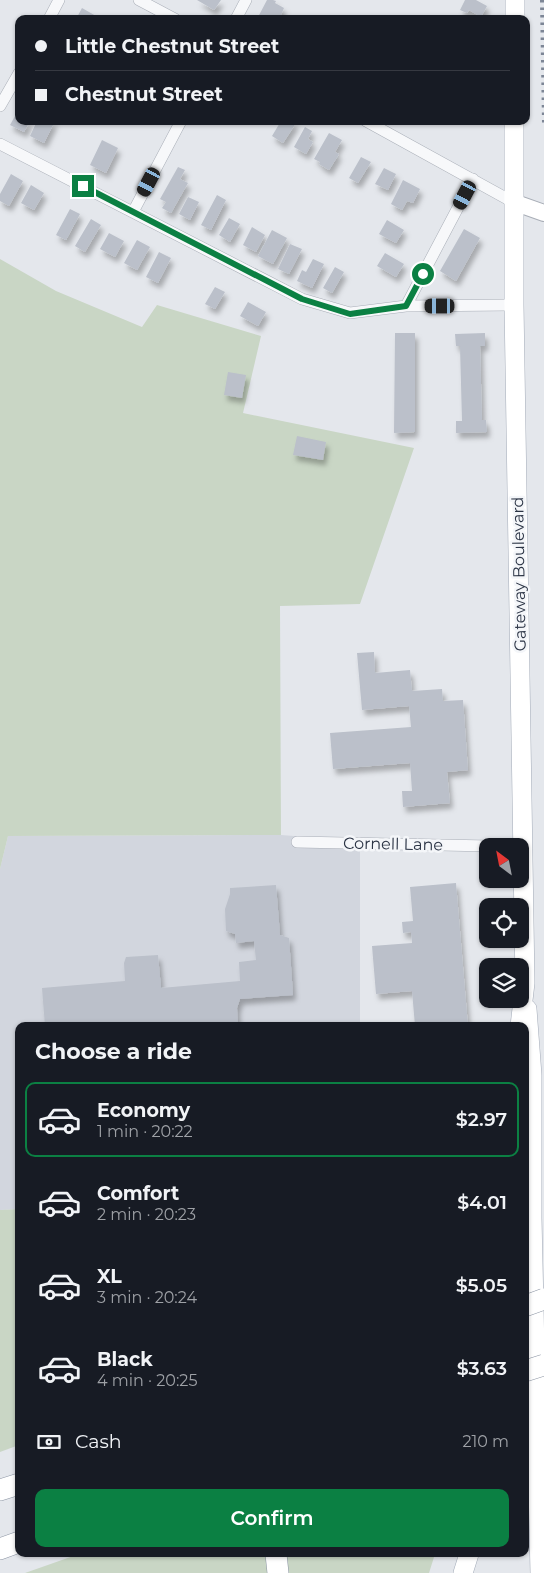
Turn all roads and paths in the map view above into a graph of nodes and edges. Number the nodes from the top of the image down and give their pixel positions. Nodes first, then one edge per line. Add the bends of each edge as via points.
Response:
1 (59, 0) edge
2 (140, 0) edge
3 (246, 0) edge
4 (515, 0) edge
5 (51, 15) edge
6 (168, 15) edge
7 (238, 15) edge
8 (515, 15) edge
9 (15, 80) edge
10 (0, 106) edge
11 (179, 125) edge
12 (373, 125) edge
13 (514, 125) edge
14 (0, 144) edge
15 (473, 179) junction
16 (513, 202) junction
17 (133, 212) junction
18 (544, 214) edge
19 (514, 305) junction
20 (406, 306) junction
21 (522, 838) edge
22 (297, 842) dead end
23 (479, 846) edge
24 (523, 888) edge
25 (524, 958) edge
26 (522, 1008) edge
27 (527, 1008) edge
28 (520, 1022) edge
29 (528, 1022) edge
30 (529, 1036) edge
31 (544, 1299) edge
32 (529, 1305) edge
33 (544, 1365) edge
34 (529, 1370) edge
35 (15, 1484) edge
36 (0, 1489) edge
37 (15, 1543) edge
38 (0, 1549) edge
39 (276, 1557) edge
40 (468, 1557) edge
41 (278, 1573) edge
42 (463, 1573) edge
43 (540, 1573) edge

1 - 5 street
2 - 6 street
3 - 7 street
4 - 8 main road
9 - 10 street
11 - 17 street
12 - 15 street
13 - 16 main road, Gateway Boulevard
14 - 17 street
15 - 16 street
15 - 20 street
16 - 18 street
16 - 19 main road, Gateway Boulevard
17 - 20 street via 302,299 350,314
19 - 20 street
19 - 21 main road, Gateway Boulevard
22 - 23 street, Cornell Lane
24 - 25 main road, Gateway Boulevard
26 - 28 main road, Gateway Boulevard
27 - 29 main road
30 - 43 main road
31 - 32 highway, bridge
33 - 34 highway, bridge
35 - 36 highway
37 - 38 highway
39 - 41 highway
40 - 42 main road

